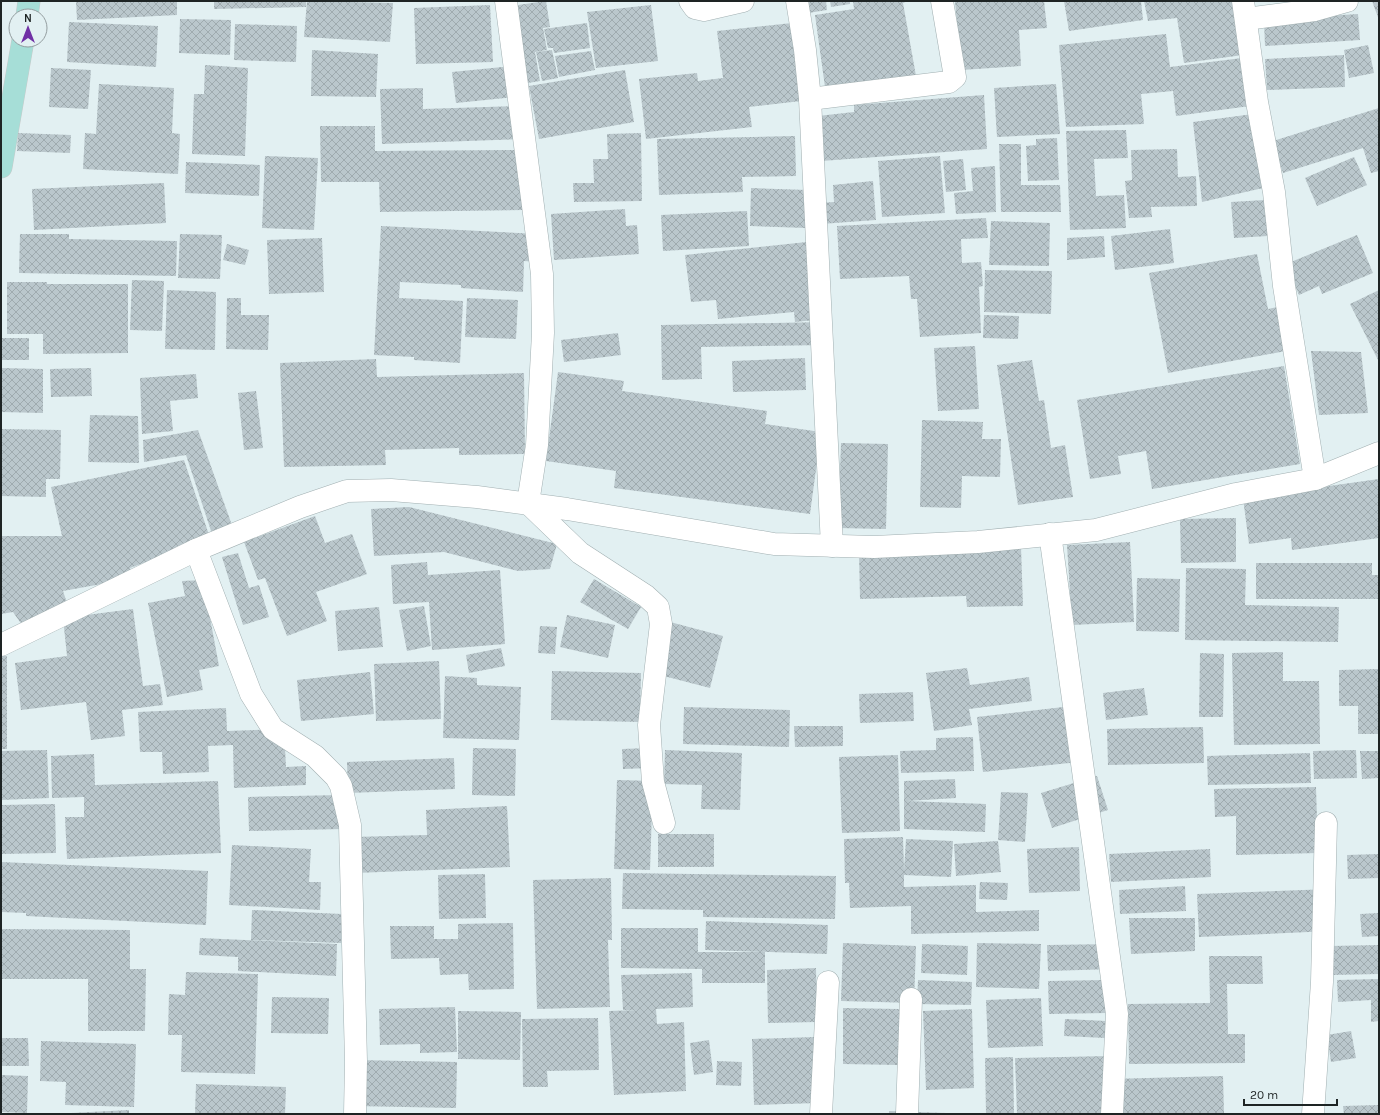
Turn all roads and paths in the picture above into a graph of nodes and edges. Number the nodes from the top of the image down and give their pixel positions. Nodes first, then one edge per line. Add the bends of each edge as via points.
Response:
1 (506, 1) edge
2 (690, 1) edge
3 (743, 1) edge
4 (797, 1) edge
5 (942, 1) edge
6 (1346, 1) edge
7 (1245, 10) edge
8 (22, 48) edge
9 (810, 99) junction
10 (1, 167) edge
11 (1379, 453) edge
12 (1315, 479) junction
13 (528, 503) junction
14 (1050, 534) junction
15 (832, 546) junction
16 (196, 550) junction
17 (1, 645) edge
18 (664, 823) dead end
19 (1326, 823) dead end
20 (828, 982) dead end
21 (911, 999) dead end
22 (355, 1114) edge
23 (821, 1114) edge
24 (907, 1114) edge
25 (1112, 1114) edge
26 (1313, 1114) edge

1 - 13 street via 542,274 544,333 537,438
2 - 3 street via 695,8 704,10
4 - 9 street via 806,50
5 - 9 street via 954,77 949,82
6 - 7 street via 1315,10
7 - 12 street via 1257,102 1274,192 1284,286
8 - 10 main road
9 - 15 street
11 - 12 street
12 - 14 street via 1236,494 1096,530
13 - 15 street via 774,544
13 - 16 street via 391,490 347,491 300,507
13 - 18 street via 580,553 646,596 658,607 661,624 649,725 653,782
14 - 15 street via 978,542 874,547
14 - 25 street via 1117,1014
16 - 17 street
16 - 22 street via 251,694 262,713 273,729 315,756 336,776 341,786 350,825
19 - 26 street via 1322,982
20 - 23 street
21 - 24 street

